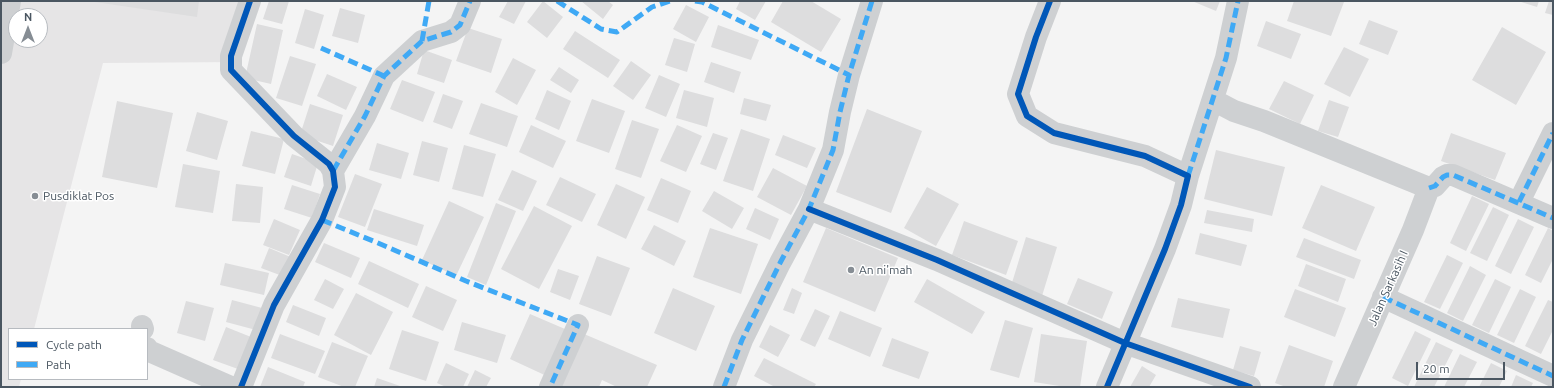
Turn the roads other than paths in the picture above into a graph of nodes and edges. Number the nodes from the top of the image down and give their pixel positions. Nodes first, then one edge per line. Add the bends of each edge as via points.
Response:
1 (10, 1) edge
2 (250, 1) edge
3 (470, 1) edge
4 (872, 1) edge
5 (1050, 1) edge
6 (1238, 1) edge
7 (1, 53) edge
8 (1213, 100) junction
9 (1553, 133) edge
10 (334, 171) junction
11 (1188, 176) junction
12 (1429, 188) junction
13 (1519, 202) junction
14 (809, 209) junction
15 (1553, 218) edge
16 (1383, 297) junction
17 (578, 325) dead end
18 (1126, 343) junction
19 (148, 350) edge
20 (1553, 376) edge
21 (231, 387) edge
22 (241, 387) edge
23 (550, 387) edge
24 (724, 387) edge
25 (1107, 387) edge
26 (1250, 387) edge
27 (1344, 387) edge

1 - 7 street
2 - 10 street via 231,56 231,70 294,136
3 - 10 street via 460,25 451,32 422,41 384,76
4 - 14 street via 849,75 833,150
5 - 11 street via 1018,94 1027,116 1054,132 1145,156
6 - 8 street via 1226,58
8 - 11 street
8 - 12 street via 1234,111
9 - 13 street
10 - 22 street via 335,187 322,220 274,305
11 - 18 street via 1182,205
12 - 13 street via 1435,186 1443,177 1454,175
12 - 16 street, Jalan Sarkasih I
13 - 15 street
14 - 18 street via 937,260
14 - 24 street via 742,340
16 - 20 street
16 - 27 street, Jalan Sarkasih I
17 - 23 street
18 - 25 street
18 - 26 street
19 - 21 street

